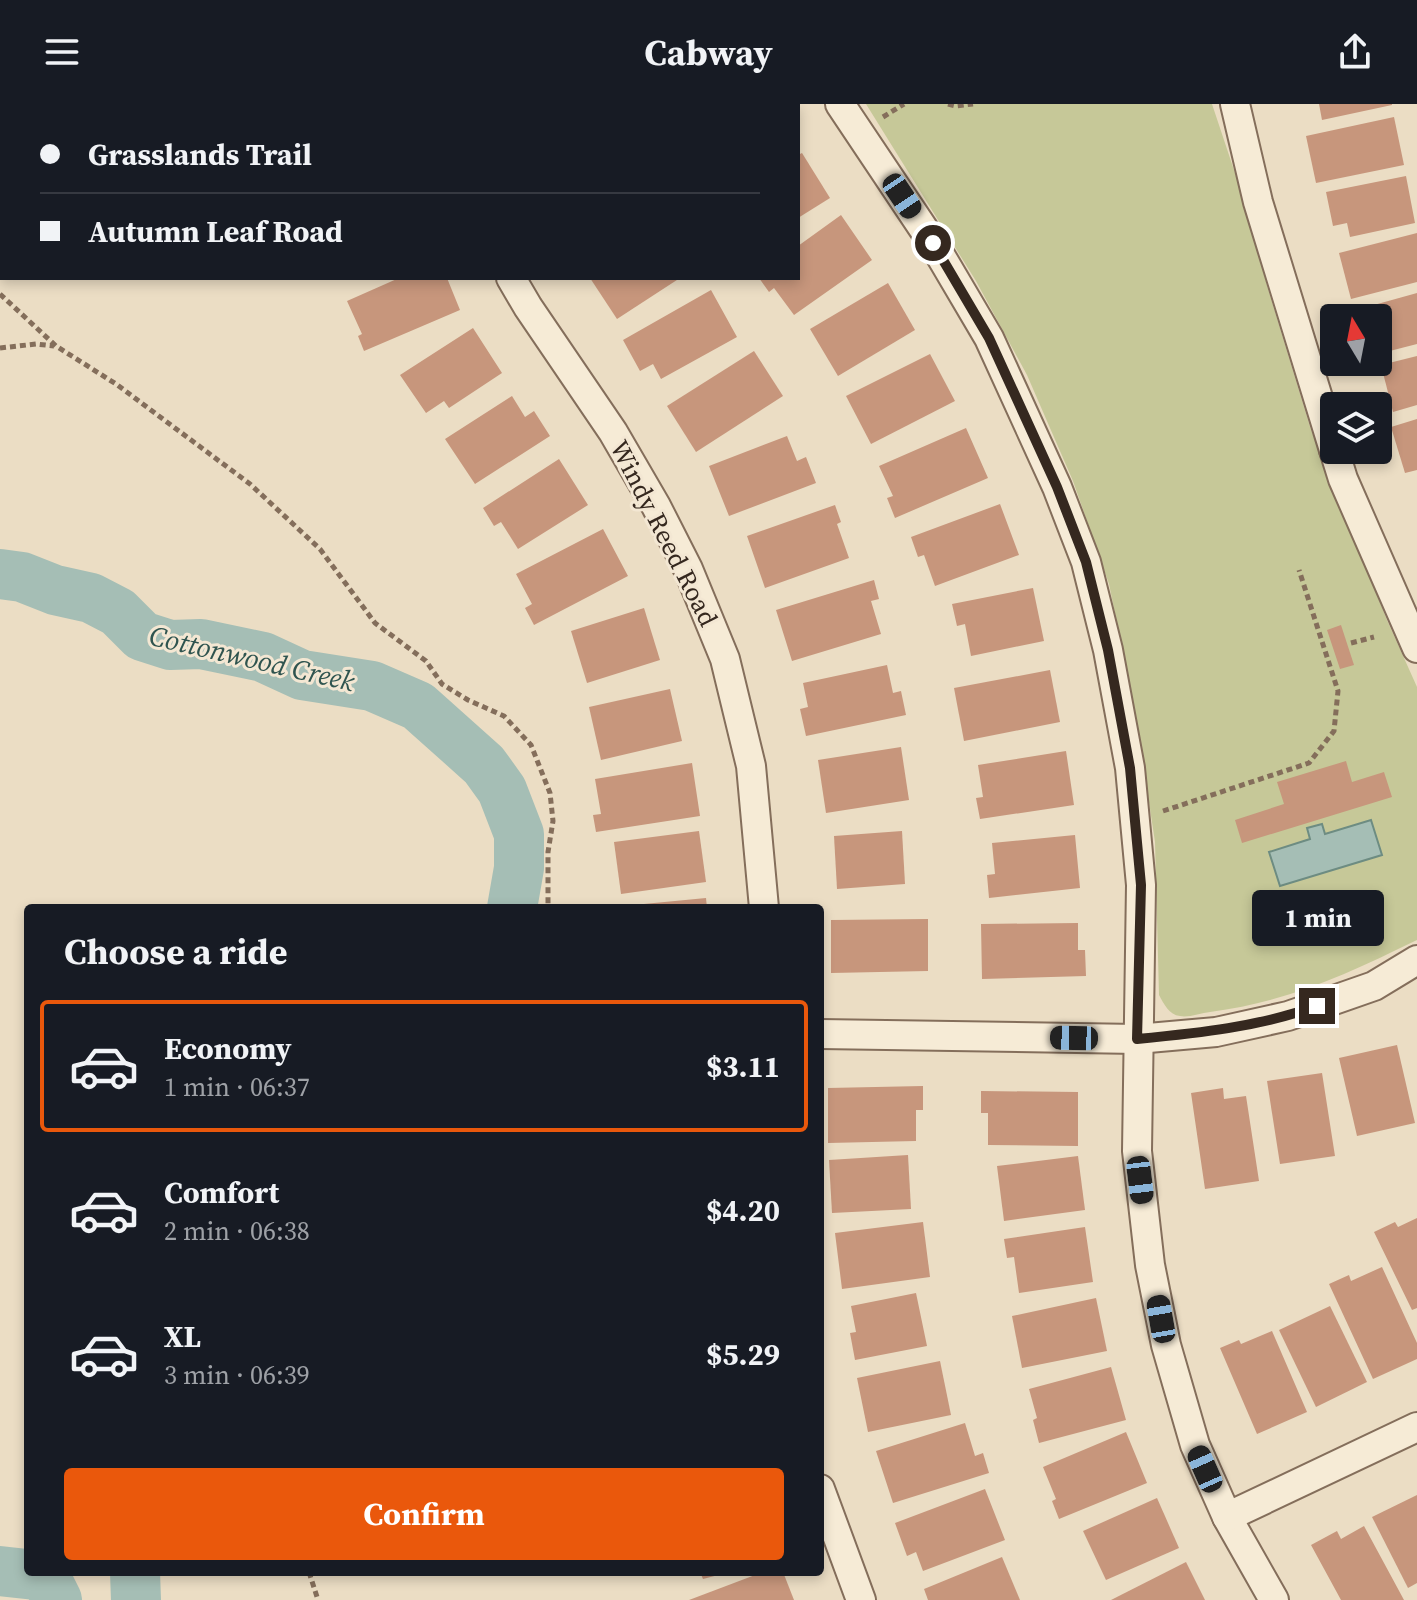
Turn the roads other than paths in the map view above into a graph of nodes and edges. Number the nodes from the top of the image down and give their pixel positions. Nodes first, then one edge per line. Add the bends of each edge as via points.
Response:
1 (840, 104) edge
2 (1235, 104) edge
3 (512, 280) edge
4 (1320, 404) edge
5 (1338, 464) edge
6 (1417, 648) edge
7 (764, 904) edge
8 (1417, 960) edge
9 (824, 1034) edge
10 (1137, 1039) junction
11 (1417, 1427) edge
12 (824, 1500) edge
13 (1227, 1517) junction
14 (861, 1600) edge
15 (1274, 1600) edge

1 - 10 street via 989,338 1086,562 1130,768 1141,885
2 - 4 street via 1258,202
3 - 7 street, Windy Reed Road via 656,506 725,659 751,766
5 - 6 street
8 - 10 street via 1374,986 1288,1016 1216,1032
9 - 10 street
10 - 13 street via 1137,1151 1150,1265 1195,1445
11 - 13 street
12 - 14 street
13 - 15 street

